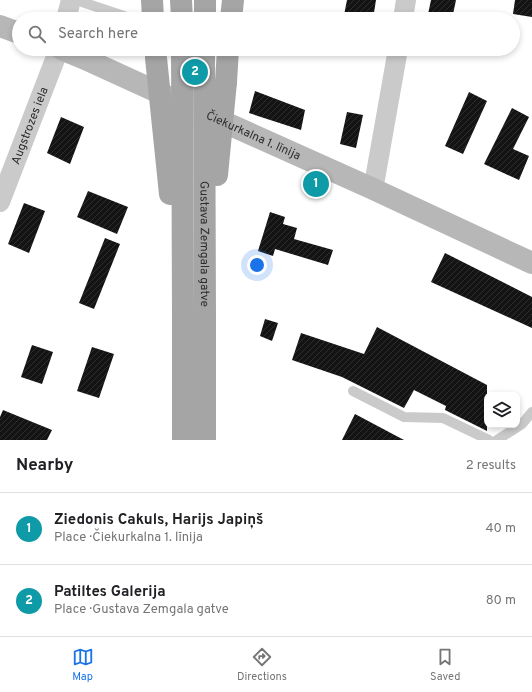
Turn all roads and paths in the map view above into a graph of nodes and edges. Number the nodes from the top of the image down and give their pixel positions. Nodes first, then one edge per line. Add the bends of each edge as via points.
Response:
1 (71, 0) edge
2 (76, 0) edge
3 (152, 0) edge
4 (182, 0) edge
5 (205, 0) edge
6 (233, 0) edge
7 (406, 0) edge
8 (68, 12) edge
9 (111, 12) edge
10 (153, 12) edge
11 (182, 12) edge
12 (205, 12) edge
13 (232, 12) edge
14 (404, 12) edge
15 (0, 26) edge
16 (12, 30) edge
17 (57, 56) edge
18 (78, 56) edge
19 (156, 56) edge
20 (182, 56) edge
21 (204, 56) edge
22 (227, 56) edge
23 (397, 56) edge
24 (371, 188) junction
25 (0, 202) edge
26 (532, 263) edge
27 (183, 312) junction
28 (205, 315) junction
29 (353, 390) dead end
30 (532, 412) edge
31 (183, 440) edge
32 (205, 440) edge
33 (489, 440) edge
34 (497, 440) edge

1 - 8 street
2 - 9 lane
3 - 10 main road
4 - 11 main road
5 - 12 main road
6 - 13 main road
7 - 14 street
15 - 16 street
17 - 25 street, Augstrozes iela
18 - 24 street, Čiekurkalna 1. līnija
19 - 27 main road, bridge
20 - 27 main road, Gustava Zemgala gatve, bridge
21 - 28 main road, Gustava Zemgala gatve, bridge
22 - 28 main road, bridge
23 - 24 street via 375,179
24 - 26 street, Čiekurkalna 1. līnija
27 - 31 main road, Gustava Zemgala gatve
28 - 32 main road, Gustava Zemgala gatve
29 - 33 lane via 404,417 443,418
30 - 34 lane via 522,424

